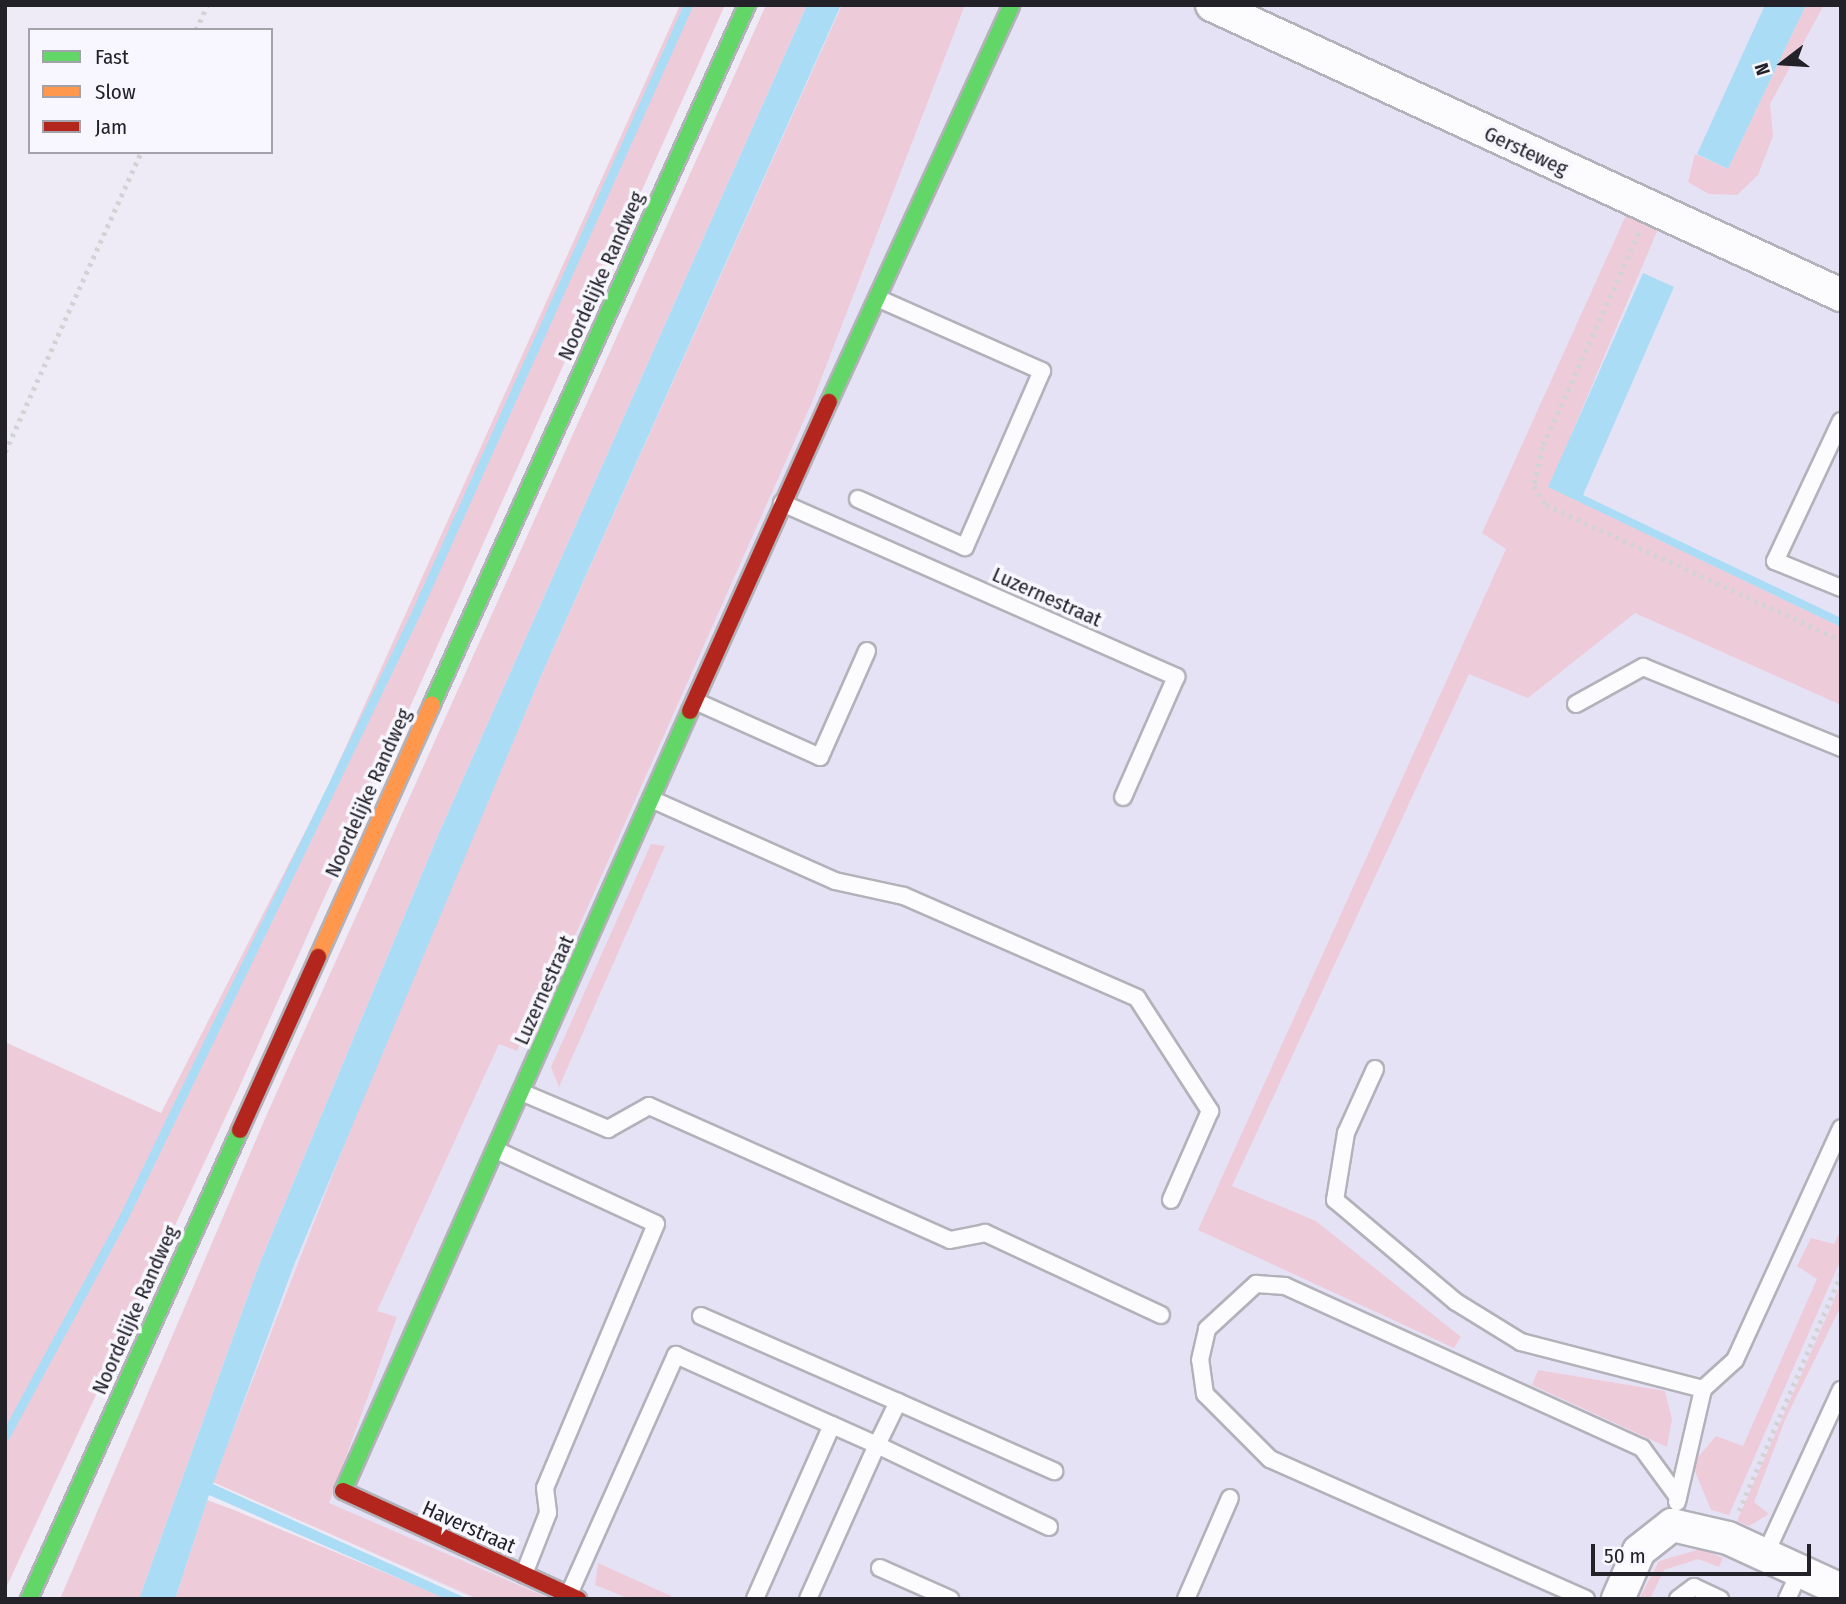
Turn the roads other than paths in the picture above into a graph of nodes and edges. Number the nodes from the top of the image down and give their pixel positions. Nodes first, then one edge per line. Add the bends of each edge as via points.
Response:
1 (747, 5) edge
2 (1012, 5) edge
3 (1212, 5) edge
4 (1841, 295) edge
5 (877, 298) junction
6 (1841, 421) edge
7 (858, 499) dead end
8 (782, 503) junction
9 (1841, 588) edge
10 (867, 651) dead end
11 (694, 701) junction
12 (1576, 704) dead end
13 (1841, 748) edge
14 (1123, 797) dead end
15 (651, 799) junction
16 (1375, 1069) dead end
17 (522, 1092) junction
18 (1841, 1128) edge
19 (496, 1150) junction
20 (1171, 1200) dead end
21 (1161, 1315) dead end
22 (701, 1316) dead end
23 (1703, 1389) junction
24 (1841, 1390) edge
25 (898, 1402) junction
26 (832, 1424) junction
27 (877, 1445) junction
28 (1054, 1471) dead end
29 (342, 1493) joint
30 (1230, 1498) dead end
31 (1675, 1511) junction
32 (1049, 1527) dead end
33 (1765, 1555) junction
34 (880, 1568) dead end
35 (524, 1574) junction
36 (1793, 1585) edge
37 (1832, 1592) edge
38 (574, 1597) edge
39 (29, 1599) edge
40 (755, 1599) edge
41 (808, 1599) edge
42 (950, 1599) edge
43 (1186, 1599) edge
44 (1586, 1599) edge
45 (1618, 1599) edge
46 (1678, 1599) edge
47 (1720, 1599) edge

1 - 39 street, Noordelijke Randweg
2 - 5 street, Luzernestraat
3 - 4 street, Gersteweg
5 - 7 lane via 1042,371 965,547
5 - 8 street, Luzernestraat
6 - 9 lane via 1775,561
8 - 11 street, Luzernestraat
8 - 14 lane, Luzernestraat via 1176,677
10 - 11 lane via 820,757
11 - 15 street, Luzernestraat
12 - 13 lane via 1643,667
15 - 17 street, Luzernestraat
15 - 20 lane via 835,881 904,896 1137,998 1210,1111
16 - 23 lane via 1346,1133 1335,1200 1456,1302 1521,1342
17 - 19 street, Luzernestraat
17 - 21 lane via 608,1129 649,1106 950,1240 985,1233
18 - 23 lane via 1735,1360
19 - 29 street, Luzernestraat
19 - 35 lane via 656,1224 545,1488 548,1513
22 - 25 lane
23 - 31 lane
24 - 33 lane
25 - 27 lane
25 - 28 lane
26 - 27 lane
26 - 38 lane via 676,1355
26 - 40 lane
27 - 32 lane
27 - 41 lane
29 - 35 street, Haverstraat
30 - 43 lane
31 - 33 street
31 - 44 lane via 1642,1448 1285,1286 1256,1283 1207,1329 1200,1360 1205,1394 1228,1424 1270,1459
31 - 45 street via 1639,1551
33 - 36 street
34 - 42 lane
35 - 38 street, Haverstraat
36 - 37 street
46 - 47 lane via 1693,1587

